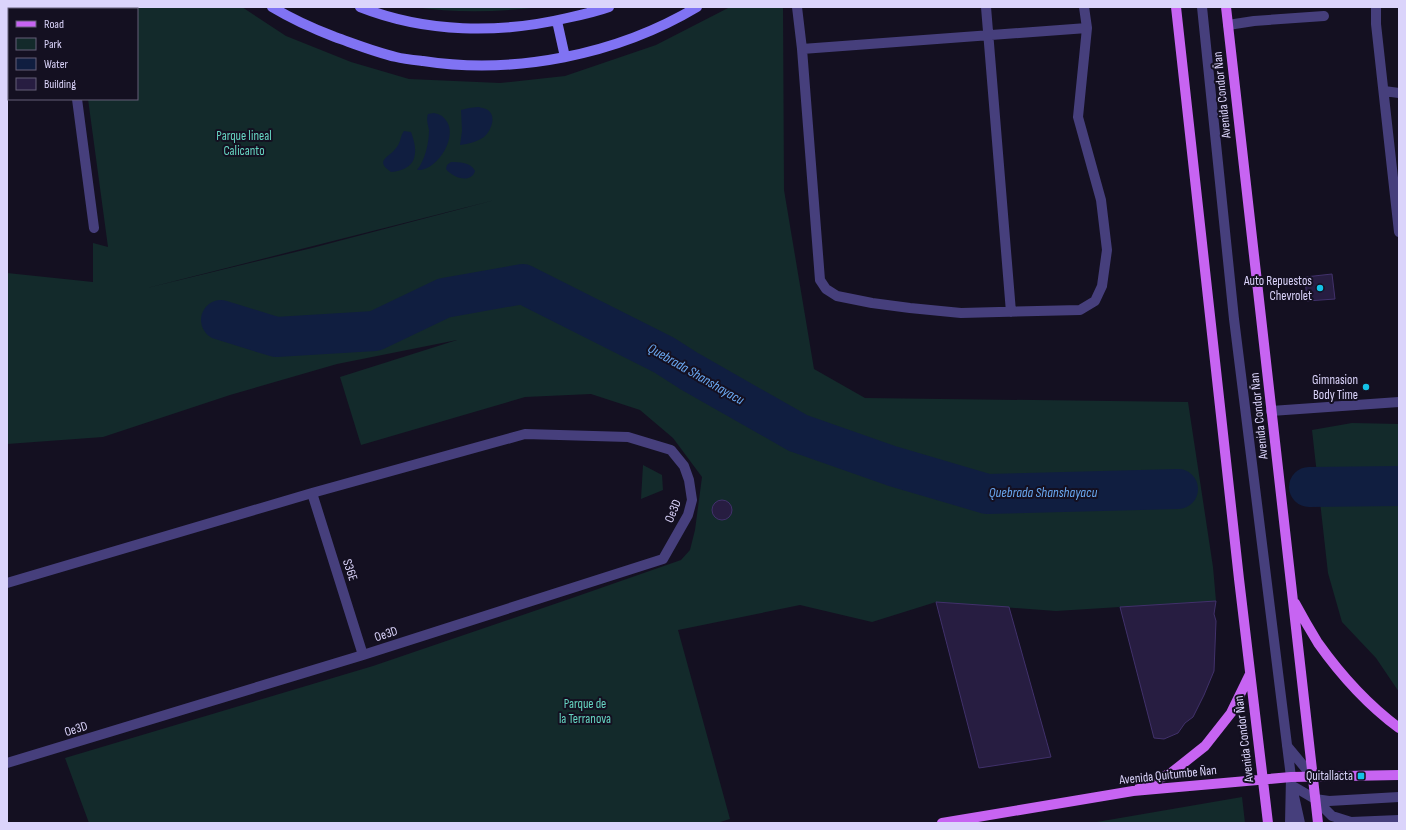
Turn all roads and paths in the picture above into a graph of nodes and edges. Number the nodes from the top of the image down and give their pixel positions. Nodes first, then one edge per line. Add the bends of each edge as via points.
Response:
1 (272, 7) edge
2 (360, 7) edge
3 (609, 7) edge
4 (697, 7) edge
5 (797, 7) edge
6 (986, 7) edge
7 (1084, 7) edge
8 (1176, 7) edge
9 (1202, 7) edge
10 (1226, 7) edge
11 (1376, 7) edge
12 (1324, 16) dead end
13 (557, 21) junction
14 (1228, 25) junction
15 (1087, 28) junction
16 (989, 35) junction
17 (802, 49) junction
18 (565, 57) junction
19 (1384, 91) junction
20 (1399, 93) edge
21 (77, 100) edge
22 (94, 228) dead end
23 (1399, 232) edge
24 (1011, 312) junction
25 (1399, 402) edge
26 (1271, 411) junction
27 (312, 492) junction
28 (7, 583) edge
29 (1293, 599) junction
30 (363, 655) junction
31 (1250, 674) junction
32 (1399, 728) edge
33 (1287, 746) junction
34 (7, 763) edge
35 (1399, 775) edge
36 (1312, 776) junction
37 (1262, 779) junction
38 (1291, 781) junction
39 (1133, 791) junction
40 (1399, 797) edge
41 (1315, 799) junction
42 (1399, 820) edge
43 (942, 823) edge
44 (1268, 823) edge
45 (1290, 823) edge
46 (1300, 823) edge
47 (1318, 823) edge

1 - 18 main road via 319,31 396,57 441,64 480,66 524,64
2 - 13 main road via 404,21 444,27 520,27
3 - 13 main road
4 - 18 main road via 649,31 609,46
5 - 17 street
6 - 16 street
7 - 15 street
8 - 31 main road, Avenida Condor Ñan
9 - 33 street via 1234,319
10 - 14 main road, Avenida Condor Ñan
11 - 19 street
12 - 14 street
13 - 18 main road
14 - 26 main road, Avenida Condor Ñan
15 - 16 street
15 - 24 street via 1078,116 1101,200 1107,250 1102,286 1095,301 1080,310
16 - 17 street
16 - 24 street
17 - 24 street via 820,280 826,289 837,296 879,304 961,313
19 - 20 street
19 - 23 street
21 - 22 street
25 - 26 street
26 - 29 main road, Avenida Condor Ñan
27 - 28 street, Oe3D
27 - 30 street, S36E
27 - 30 street, Oe3D via 526,434 628,437 654,444 671,450 684,466 689,480 692,500 688,515 663,559
29 - 32 main road via 1318,643 1350,682
29 - 36 main road, Avenida Condor Ñan
30 - 34 street, Oe3D
31 - 37 main road, Avenida Condor Ñan
31 - 39 main road via 1231,713 1205,746 1172,773
33 - 36 street
33 - 38 street
35 - 36 main road, Avenida Quitumbe Ñan
36 - 38 main road, Avenida Quitumbe Ñan
36 - 41 main road, Avenida Condor Ñan
37 - 38 main road, Avenida Quitumbe Ñan
37 - 39 main road, Avenida Quitumbe Ñan
37 - 44 main road, Avenida Condor Ñan
38 - 41 street
38 - 45 street
38 - 46 street
39 - 43 main road, Avenida Quitumbe Ñan
40 - 41 street via 1329,801
41 - 42 street via 1332,816 1351,822
41 - 47 main road, Avenida Condor Ñan

